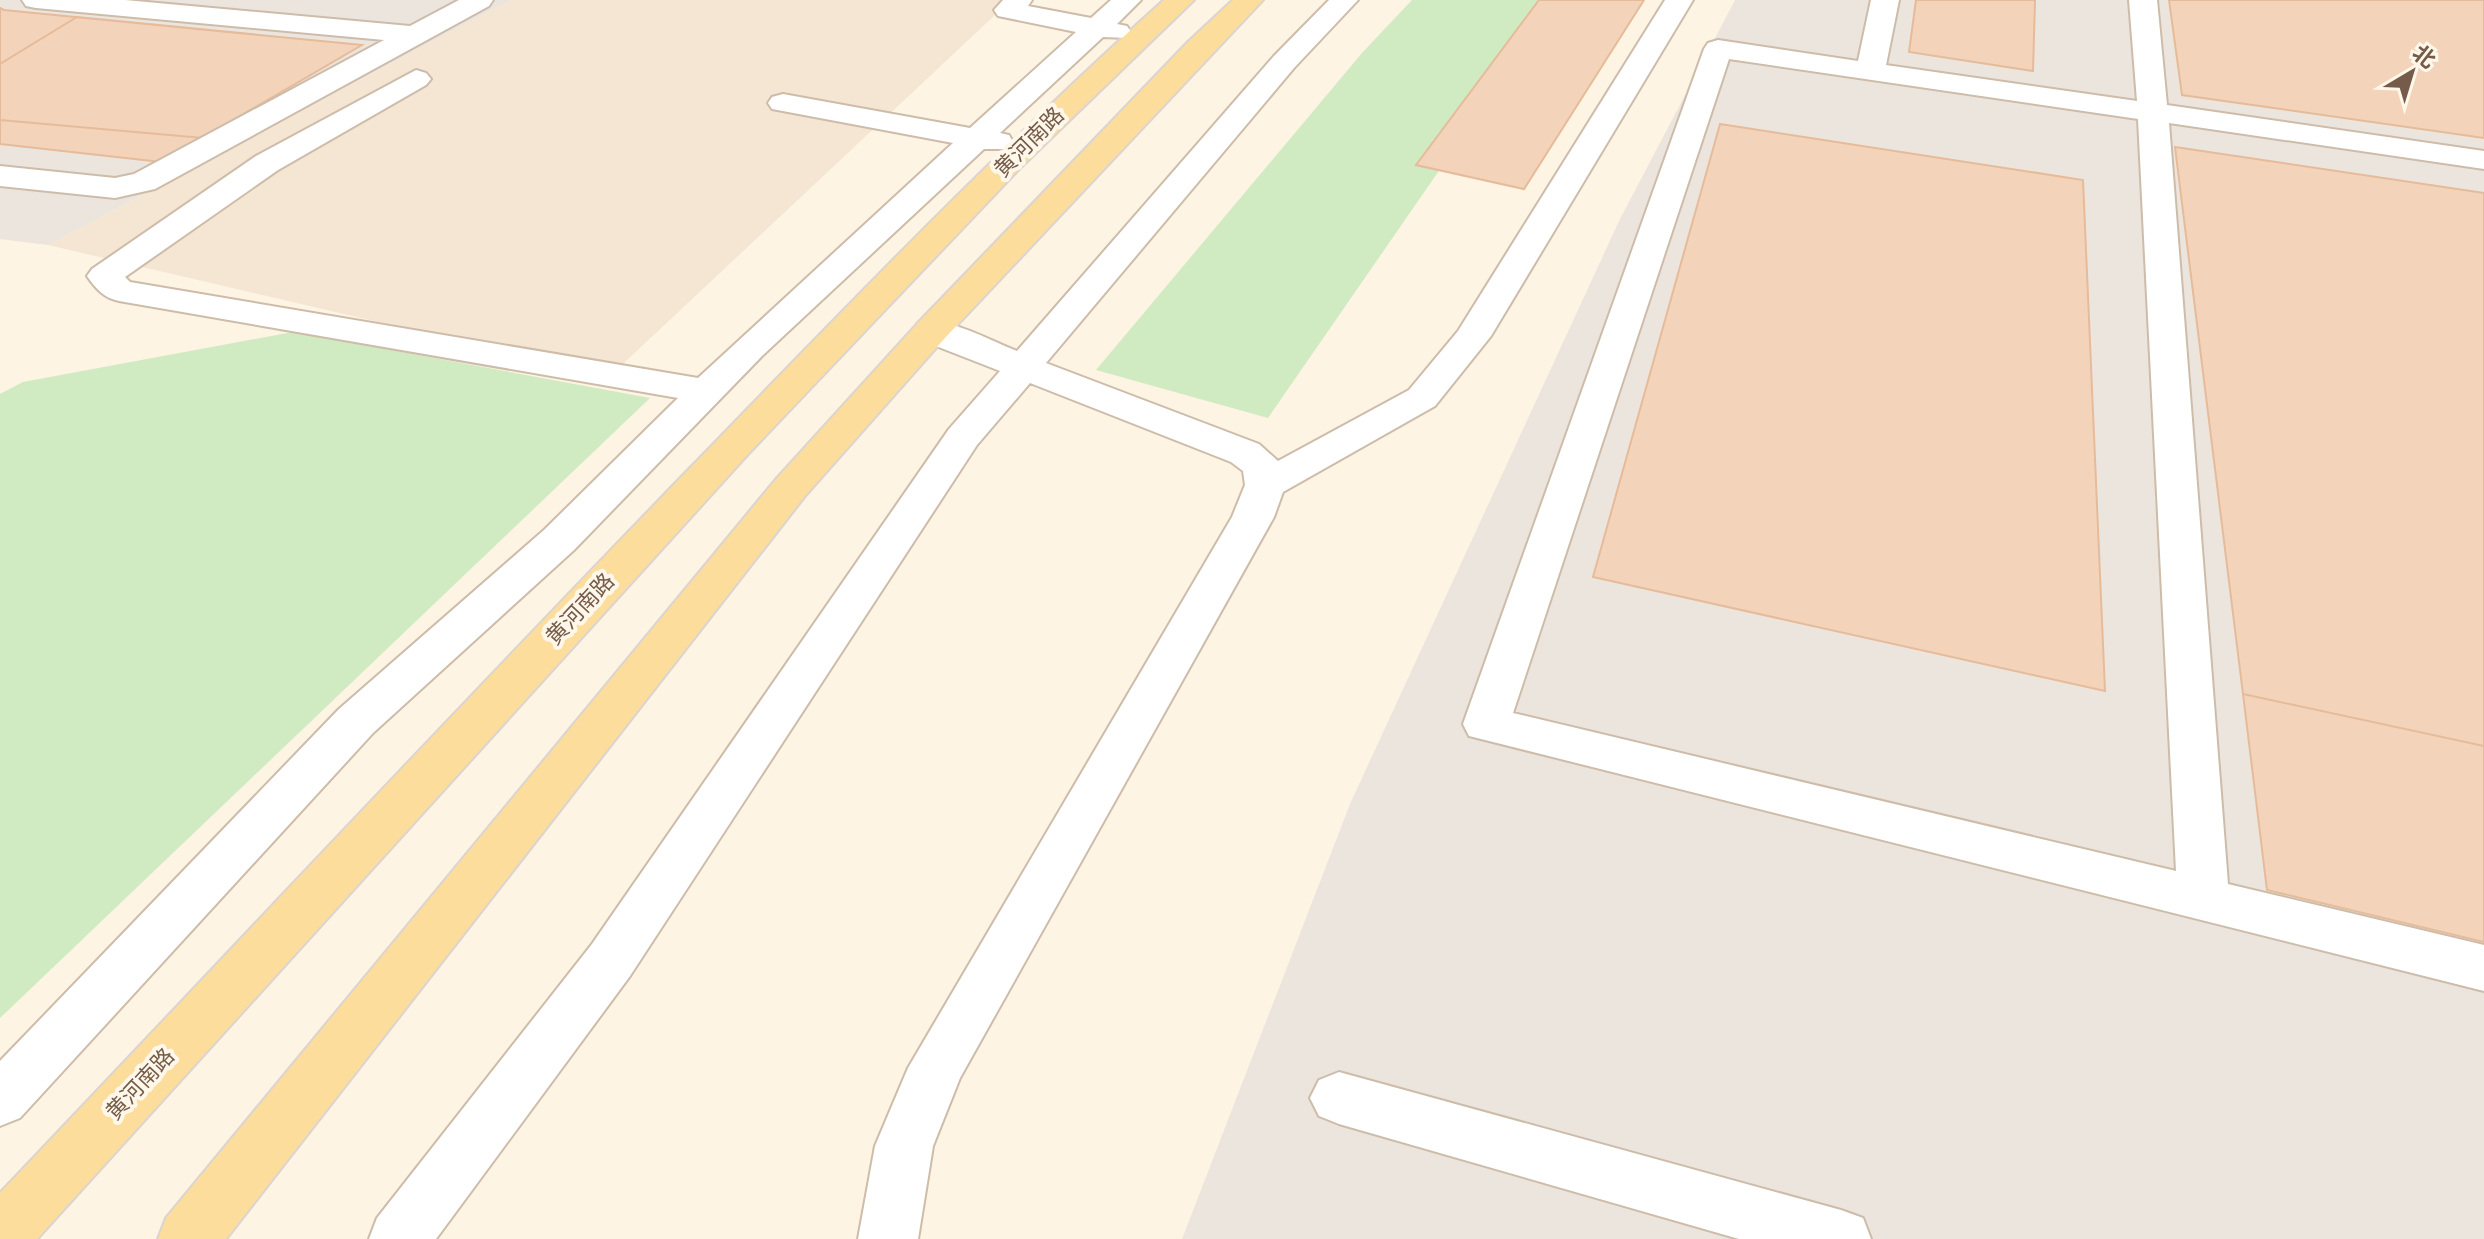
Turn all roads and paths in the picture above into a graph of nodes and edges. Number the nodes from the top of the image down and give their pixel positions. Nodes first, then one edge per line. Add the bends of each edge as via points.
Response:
1 (36, 0) edge
2 (479, 0) edge
3 (1018, 0) edge
4 (1180, 0) edge
5 (1249, 0) edge
6 (1344, 0) edge
7 (1679, 0) edge
8 (1885, 0) edge
9 (2143, 0) edge
10 (160, 5) edge
11 (1133, 18) edge
12 (1095, 27) junction
13 (416, 35) junction
14 (1870, 71) junction
15 (416, 79) dead end
16 (783, 103) dead end
17 (2153, 112) junction
18 (975, 138) junction
19 (1023, 147) junction
20 (2484, 160) edge
21 (0, 176) edge
22 (931, 331) junction
23 (1022, 366) junction
24 (706, 391) junction
25 (1265, 485) junction
26 (2203, 899) junction
27 (2484, 968) edge
28 (1339, 1098) dead end
29 (0, 1100) edge
30 (0, 1236) edge
31 (188, 1239) edge
32 (399, 1239) edge
33 (888, 1239) edge
34 (1841, 1239) edge

1 - 10 street
2 - 13 street
3 - 12 street via 1008,10
4 - 11 main road, 黄河南路
5 - 22 main road
6 - 23 street
7 - 25 street via 1473,336 1422,398
8 - 14 street
9 - 17 street
10 - 13 street
11 - 12 street
11 - 19 main road, 黄河南路
12 - 18 street
13 - 21 street via 144,182 115,188
14 - 17 street
14 - 26 street via 1718,49 1486,724
15 - 24 street via 267,163 104,276 119,291
16 - 18 street
17 - 20 street
17 - 26 street
18 - 19 street
18 - 24 street
19 - 30 main road, 黄河南路 via 633,552
22 - 23 street
22 - 31 main road via 791,487
23 - 25 street via 1245,453 1262,466
23 - 32 street via 963,437 611,960
24 - 29 street via 559,540 356,721
25 - 33 street via 1253,517 936,1068 904,1146
26 - 27 street
28 - 34 street

